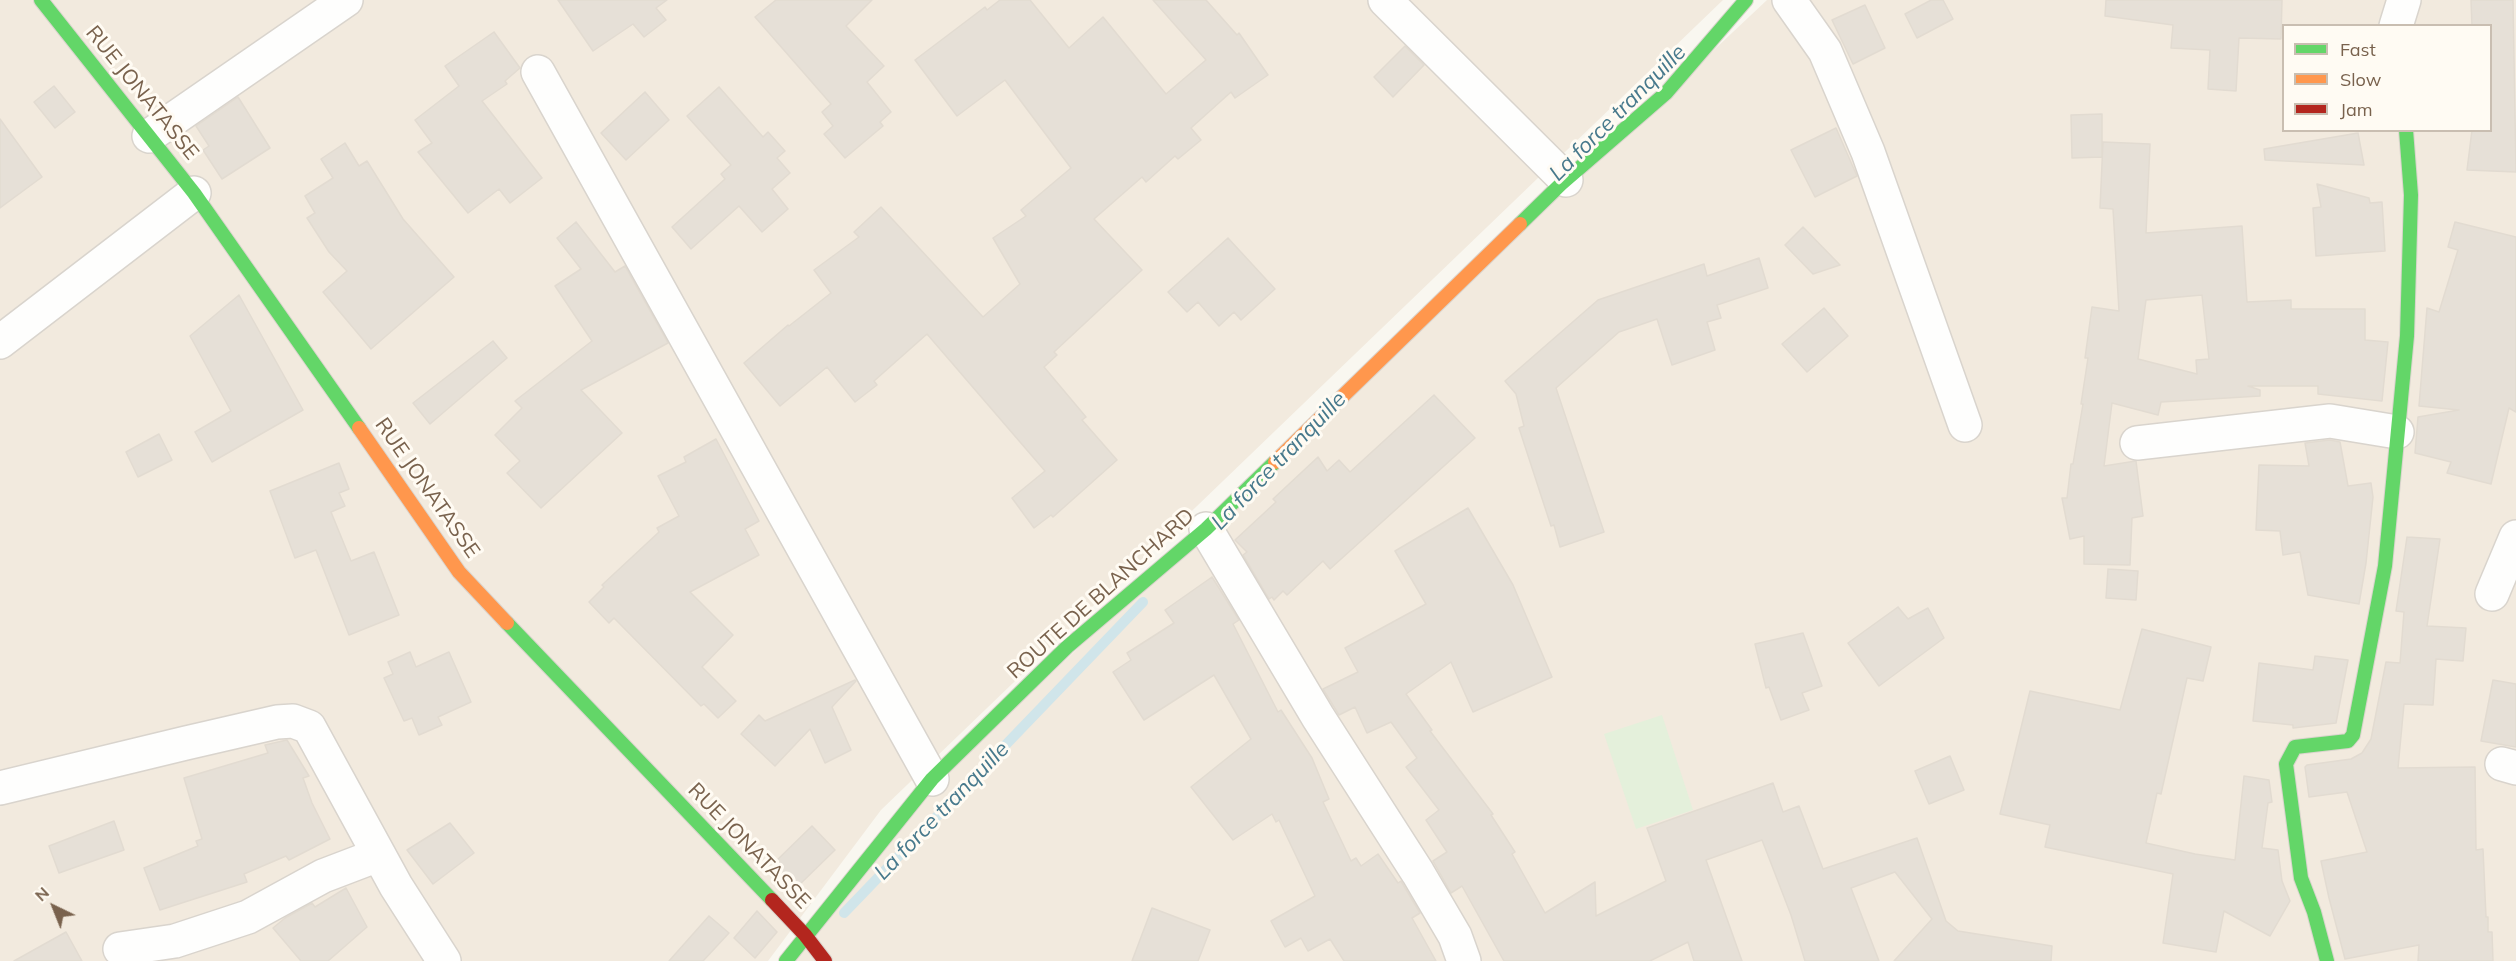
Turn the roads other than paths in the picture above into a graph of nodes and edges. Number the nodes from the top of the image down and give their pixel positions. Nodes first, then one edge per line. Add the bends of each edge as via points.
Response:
1 (41, 0) edge
2 (346, 0) edge
3 (1385, 0) edge
4 (1746, 0) edge
5 (1789, 0) edge
6 (2404, 0) edge
7 (2397, 24) edge
8 (538, 72) dead end
9 (2406, 132) edge
10 (149, 136) junction
11 (1566, 180) junction
12 (194, 193) junction
13 (0, 342) edge
14 (1965, 425) dead end
15 (2397, 432) junction
16 (2136, 443) dead end
17 (1206, 529) junction
18 (2516, 537) edge
19 (2492, 594) dead end
20 (932, 779) junction
21 (0, 788) edge
22 (378, 855) junction
23 (805, 936) junction
24 (120, 949) dead end
25 (444, 961) edge
26 (786, 961) edge
27 (825, 961) edge
28 (1464, 961) edge
29 (2327, 961) edge

1 - 10 street, RUE JONATASSE
2 - 10 street
3 - 11 street
4 - 11 street, ROUTE DE BLANCHARD via 1666,93
5 - 14 street via 1825,51 1868,152
6 - 7 street
8 - 20 street
9 - 15 street via 2411,207 2407,336
10 - 12 street, RUE JONATASSE
11 - 17 street, ROUTE DE BLANCHARD
12 - 13 street
12 - 23 street, RUE JONATASSE via 459,572
15 - 16 street via 2330,421
15 - 29 street via 2385,566 2353,735 2348,741 2295,747 2286,764 2301,878
17 - 20 street, ROUTE DE BLANCHARD via 1067,647
17 - 28 street via 1318,717 1418,873 1455,936
18 - 19 street
20 - 23 street, ROUTE DE BLANCHARD
21 - 22 street via 293,720 309,727
22 - 24 street via 323,876 228,924 175,941
22 - 25 street
23 - 26 street, ROUTE DE BLANCHARD
23 - 27 street, RUE JONATASSE

